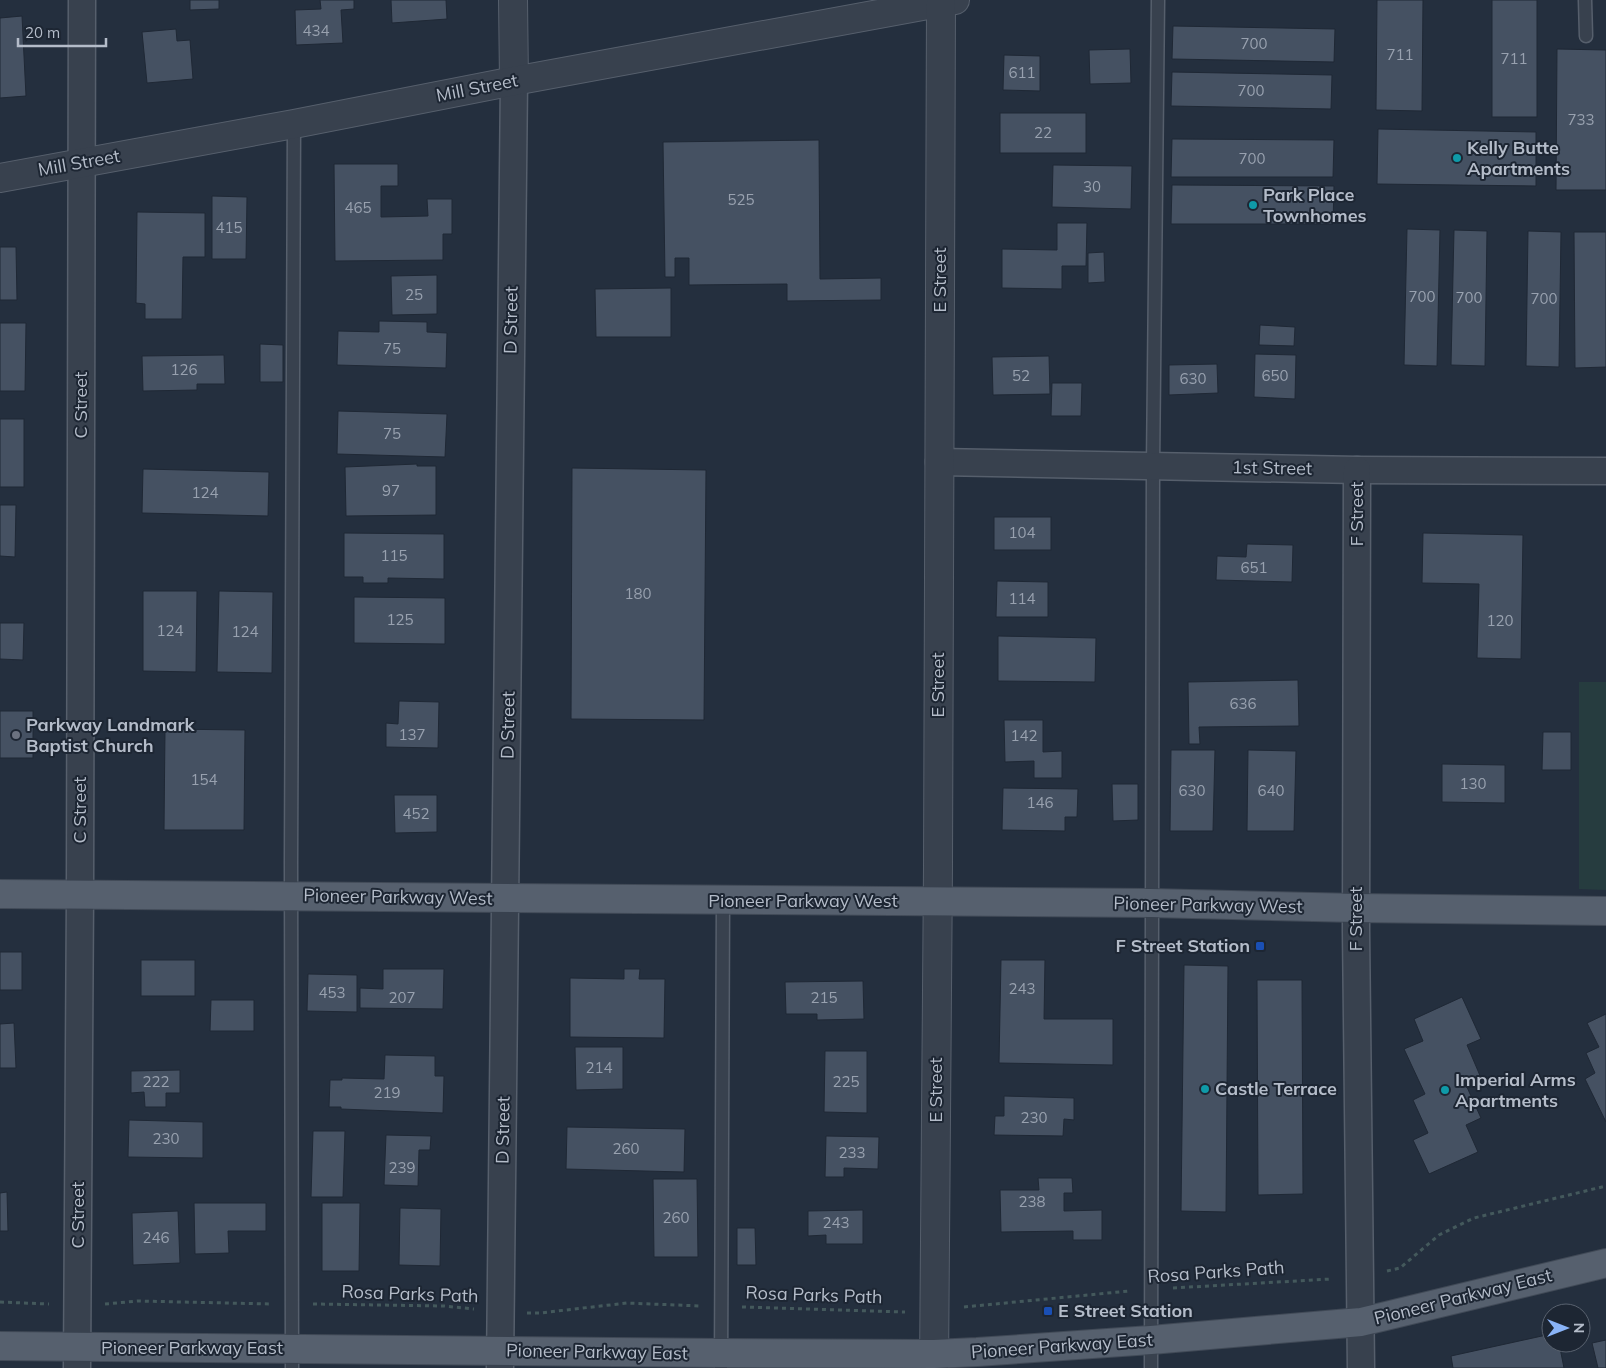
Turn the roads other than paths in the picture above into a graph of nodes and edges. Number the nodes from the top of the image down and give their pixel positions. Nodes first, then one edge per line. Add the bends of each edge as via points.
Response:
1 (82, 0) edge
2 (513, 0) edge
3 (1158, 0) edge
4 (1585, 0) edge
5 (946, 1) edge
6 (1586, 36) dead end
7 (514, 81) junction
8 (294, 124) junction
9 (82, 162) junction
10 (0, 178) edge
11 (939, 462) junction
12 (1153, 466) junction
13 (1357, 470) junction
14 (1606, 471) edge
15 (0, 894) edge
16 (80, 895) junction
17 (291, 895) junction
18 (506, 898) junction
19 (723, 901) junction
20 (937, 901) junction
21 (1151, 903) junction
22 (1356, 908) junction
23 (1606, 911) edge
24 (1606, 1263) edge
25 (1361, 1322) junction
26 (1151, 1340) junction
27 (0, 1346) edge
28 (77, 1358) edge
29 (292, 1358) edge
30 (500, 1360) edge
31 (721, 1361) edge
32 (934, 1361) edge
33 (1151, 1368) edge
34 (1361, 1368) edge

1 - 9 street, C Street
2 - 7 street
3 - 12 lane
4 - 6 lane
5 - 7 street, Mill Street
5 - 11 street, E Street
7 - 8 street, Mill Street
7 - 18 street, D Street
8 - 9 street, Mill Street
8 - 17 lane
9 - 10 street, Mill Street
9 - 16 street, C Street
11 - 12 street, 1st Street
11 - 20 street, E Street
12 - 13 street, 1st Street
12 - 21 lane
13 - 14 street, 1st Street
13 - 22 street, F Street
15 - 16 main road, Pioneer Parkway West
16 - 17 main road, Pioneer Parkway West
16 - 28 street, C Street
17 - 18 main road, Pioneer Parkway West
17 - 29 lane
18 - 19 main road, Pioneer Parkway West
18 - 30 street, D Street
19 - 20 main road, Pioneer Parkway West
19 - 31 lane
20 - 21 main road, Pioneer Parkway West
20 - 32 street, E Street
21 - 22 main road, Pioneer Parkway West
21 - 26 lane
22 - 23 main road, Pioneer Parkway West
22 - 25 street, F Street
24 - 25 main road, Pioneer Parkway East
25 - 26 main road, Pioneer Parkway East
25 - 34 street, F Street
26 - 32 main road, Pioneer Parkway East
26 - 33 lane
27 - 28 main road, Pioneer Parkway East
28 - 29 main road, Pioneer Parkway East
29 - 30 main road, Pioneer Parkway East
30 - 31 main road, Pioneer Parkway East
31 - 32 main road, Pioneer Parkway East

